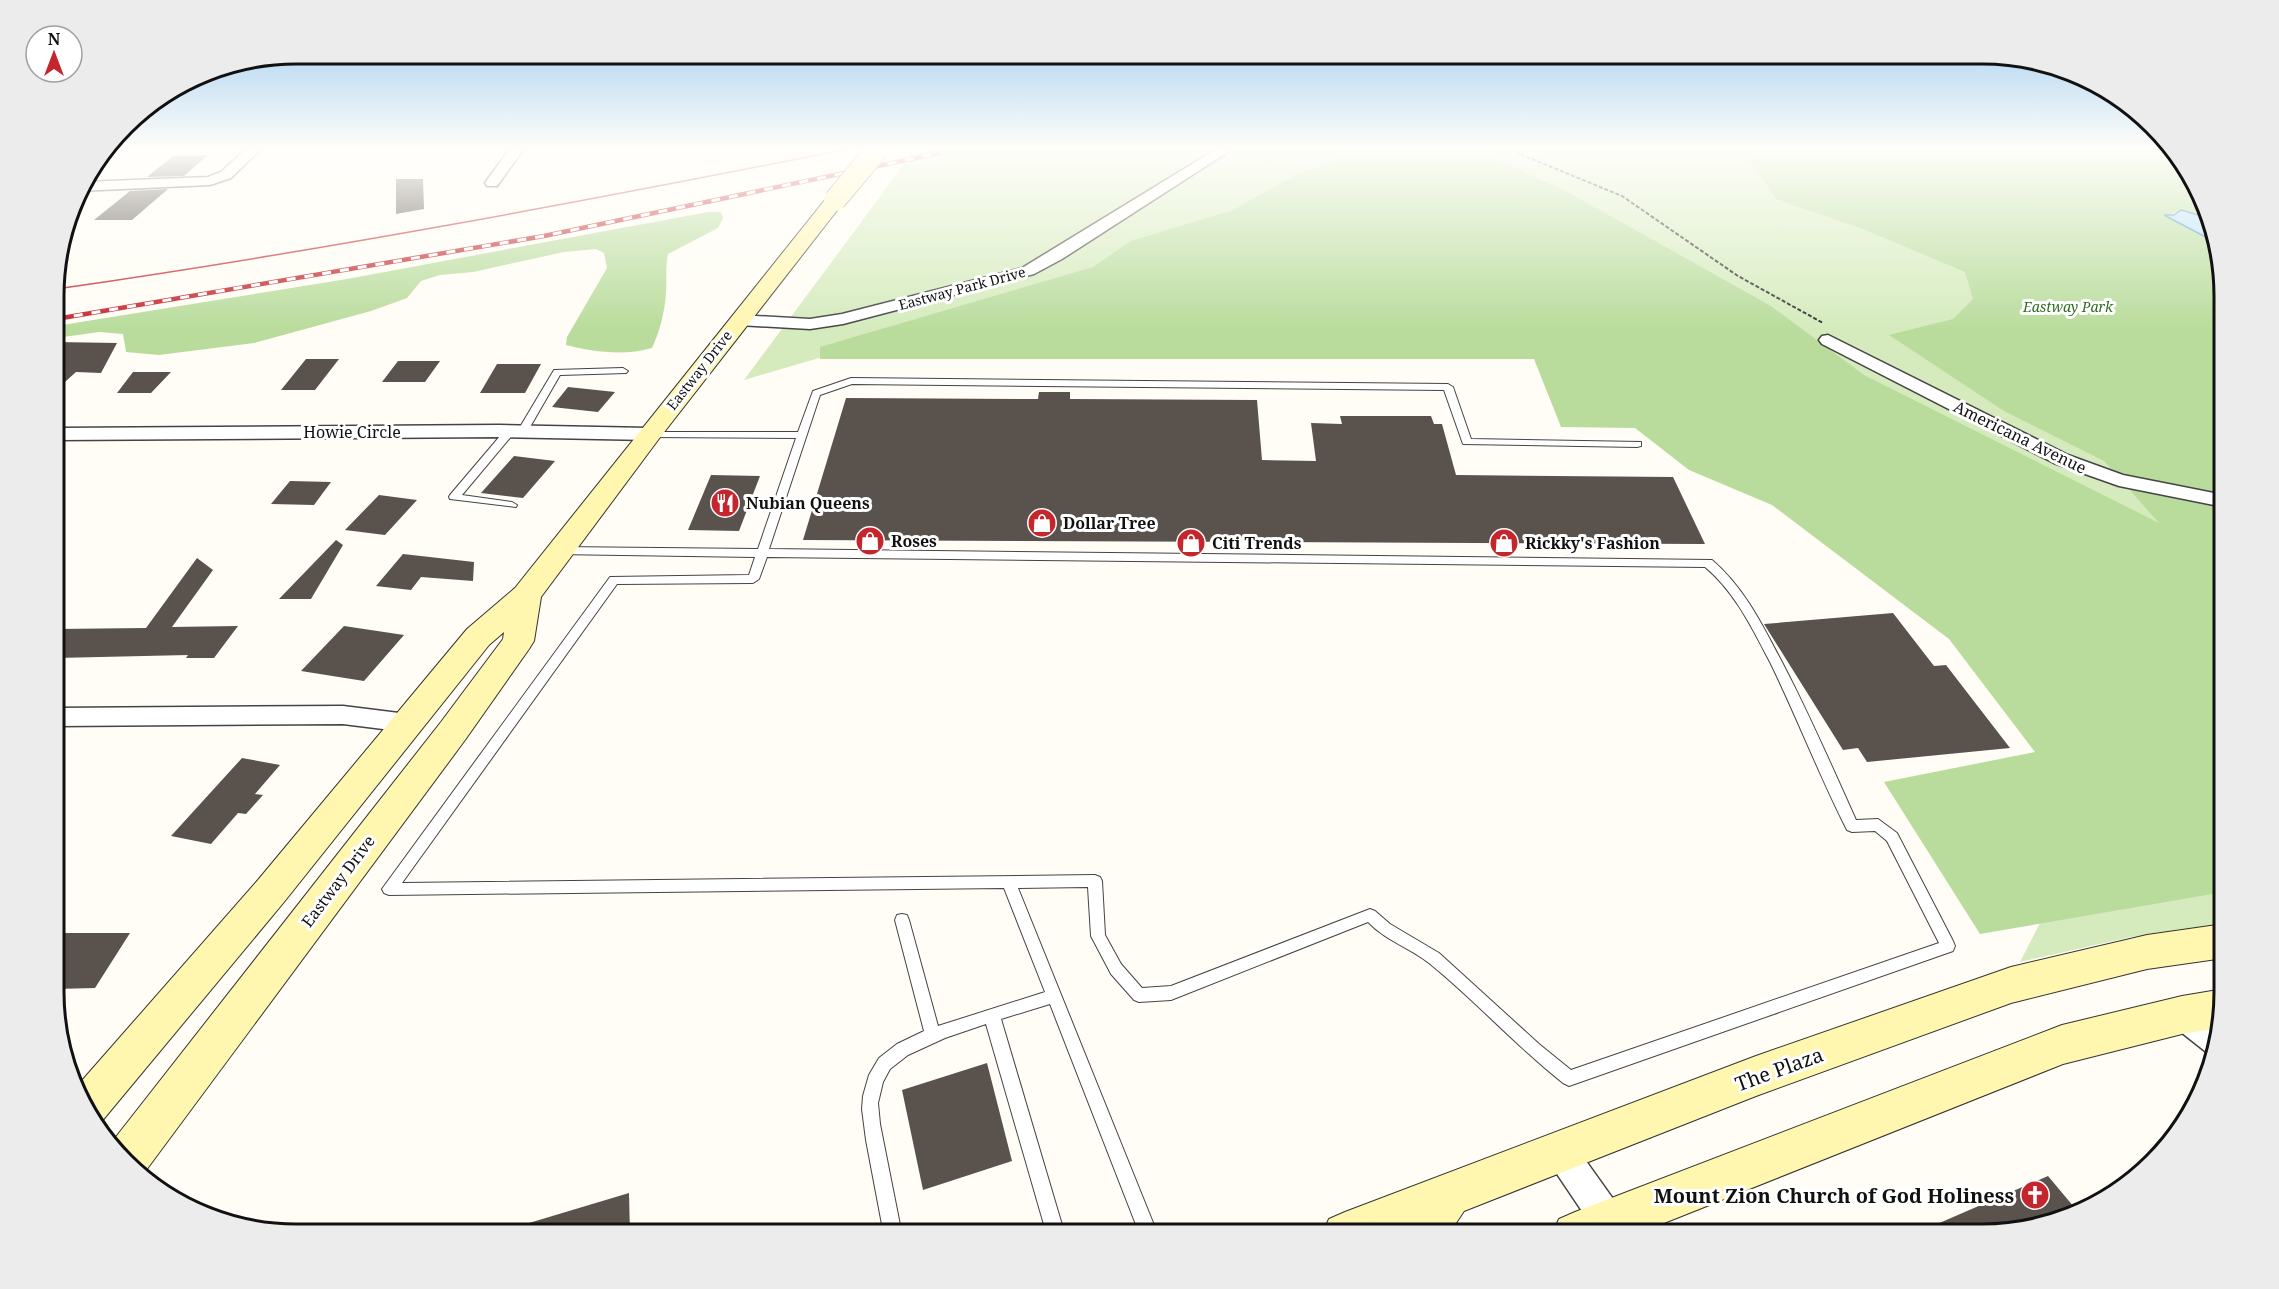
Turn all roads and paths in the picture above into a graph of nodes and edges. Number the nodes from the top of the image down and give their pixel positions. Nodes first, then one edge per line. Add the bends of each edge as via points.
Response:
1 (827, 210) edge
2 (1126, 210) edge
3 (1643, 210) edge
4 (739, 320) junction
5 (1828, 340) joint
6 (623, 371) dead end
7 (516, 432) junction
8 (64, 434) edge
9 (649, 434) junction
10 (802, 435) junction
11 (1637, 444) dead end
12 (2214, 499) edge
13 (512, 505) dead end
14 (558, 551) junction
15 (762, 554) junction
16 (526, 595) junction
17 (64, 717) edge
18 (407, 723) junction
19 (1009, 883) junction
20 (902, 920) dead end
21 (2214, 942) edge
22 (1054, 996) junction
23 (2214, 1010) edge
24 (2182, 1015) junction
25 (992, 1016) junction
26 (933, 1036) junction
27 (2210, 1039) edge
28 (89, 1097) edge
29 (1560, 1151) junction
30 (130, 1155) edge
31 (1448, 1195) junction
32 (891, 1225) edge
33 (1053, 1225) edge
34 (1145, 1225) edge
35 (1370, 1225) edge
36 (1427, 1225) edge
37 (1598, 1225) edge
38 (1613, 1225) edge

1 - 4 main road, Eastway Drive, bridge
2 - 4 street, Eastway Park Drive via 1028,271 843,319 810,324
3 - 5 path via 1738,276 1817,317 1834,333
4 - 9 main road, Eastway Drive
5 - 12 street, Americana Avenue via 2061,459 2119,480
6 - 7 lane via 557,372
7 - 8 street, Howie Circle
7 - 9 street, Howie Circle
7 - 13 lane via 454,497
9 - 10 lane
9 - 14 main road, Eastway Drive
10 - 11 lane via 816,393 851,381 1448,387 1467,442
10 - 15 lane
14 - 15 lane
14 - 16 main road, Eastway Drive
15 - 19 lane via 753,579 614,580 389,889
15 - 19 lane via 1708,563 1719,568 1755,620 1852,826 1878,825 1892,837 1948,946 1569,1078 1536,1054 1433,957 1381,928 1370,915 1171,993 1139,995 1116,969 1098,936 1095,881
16 - 18 main road, Eastway Drive via 478,637
16 - 30 main road, Eastway Drive via 518,641
17 - 18 street via 343,715
18 - 28 main road, Eastway Drive via 271,891
19 - 22 lane
20 - 26 lane
21 - 29 main road, The Plaza via 2147,952 2011,985
22 - 25 lane
22 - 34 lane
23 - 24 main road
24 - 27 street
24 - 38 main road via 2062,1045
25 - 26 lane
25 - 33 lane
26 - 32 lane via 887,1060 873,1090 870,1108
29 - 31 main road, The Plaza
29 - 37 street
31 - 35 main road, The Plaza
31 - 36 main road

